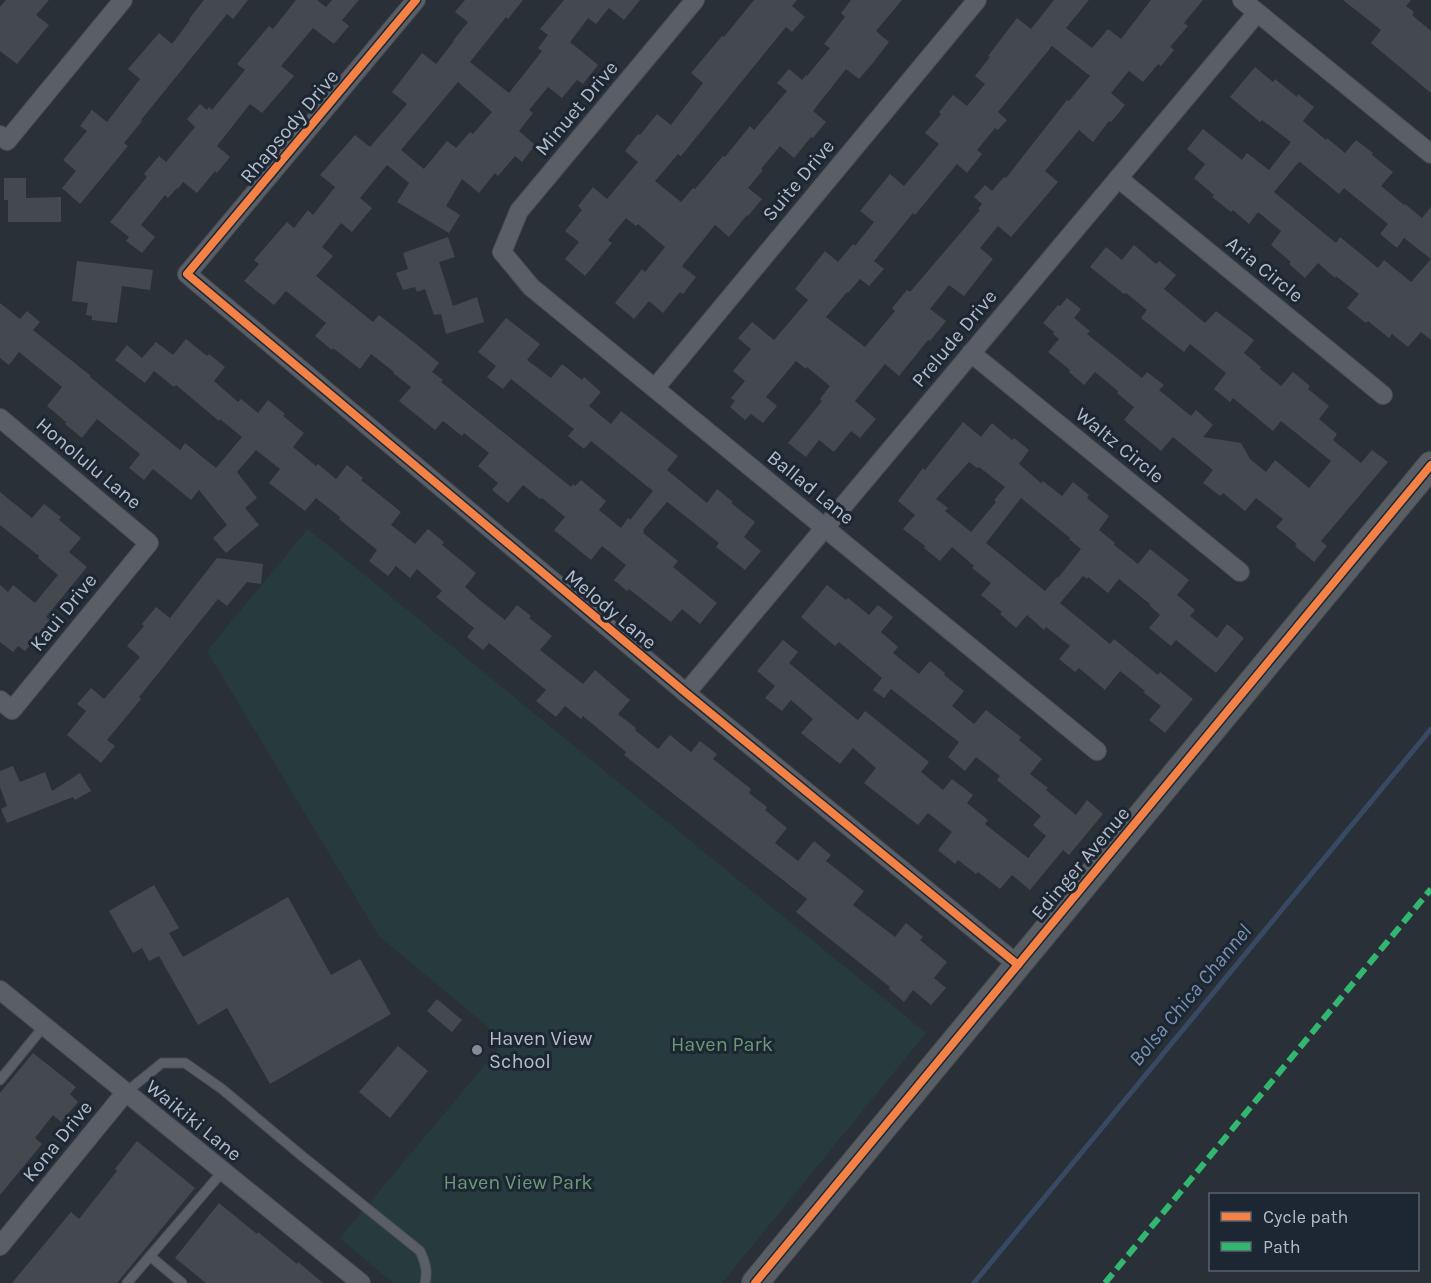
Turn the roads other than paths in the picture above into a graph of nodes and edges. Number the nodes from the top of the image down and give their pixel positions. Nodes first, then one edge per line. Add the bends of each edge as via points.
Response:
1 (123, 0) edge
2 (416, 0) edge
3 (695, 0) edge
4 (976, 0) edge
5 (1242, 0) edge
6 (1257, 13) junction
7 (4, 138) edge
8 (1431, 154) edge
9 (1118, 178) junction
10 (502, 252) joint
11 (187, 274) joint
12 (971, 353) junction
13 (654, 388) junction
14 (1383, 394) dead end
15 (0, 418) edge
16 (1431, 465) edge
17 (825, 527) junction
18 (149, 543) joint
19 (1240, 572) dead end
20 (686, 693) junction
21 (6, 705) edge
22 (1097, 751) dead end
23 (1018, 964) junction
24 (0, 990) edge
25 (44, 1026) junction
26 (0, 1080) edge
27 (126, 1093) junction
28 (223, 1172) junction
29 (0, 1246) edge
30 (150, 1256) junction
31 (128, 1283) edge
32 (182, 1283) edge
33 (362, 1283) edge
34 (425, 1283) edge
35 (755, 1283) edge

1 - 7 street
2 - 11 street, Rhapsody Drive
3 - 10 street, Minuet Drive via 519,211
4 - 13 street, Suite Drive
5 - 6 street
6 - 8 street
6 - 9 street, Prelude Drive
9 - 12 street, Prelude Drive
9 - 14 street, Aria Circle
10 - 13 street, Ballad Lane via 531,287
11 - 20 street, Melody Lane
12 - 17 street, Prelude Drive
12 - 19 street, Waltz Circle
13 - 17 street, Ballad Lane
15 - 18 street, Honolulu Lane
16 - 23 main road, Edinger Avenue
17 - 20 street, Prelude Drive
17 - 22 street, Ballad Lane
18 - 21 street, Kaui Drive
20 - 23 street, Melody Lane
23 - 35 main road, Edinger Avenue
24 - 25 street, Waikiki Lane
25 - 26 lane
25 - 27 street, Waikiki Lane
27 - 28 street, Waikiki Lane
27 - 29 street, Kona Drive
27 - 34 lane via 162,1063 185,1063 420,1251 426,1264
28 - 30 lane
28 - 33 street, Waikiki Lane
30 - 31 lane
30 - 32 lane

